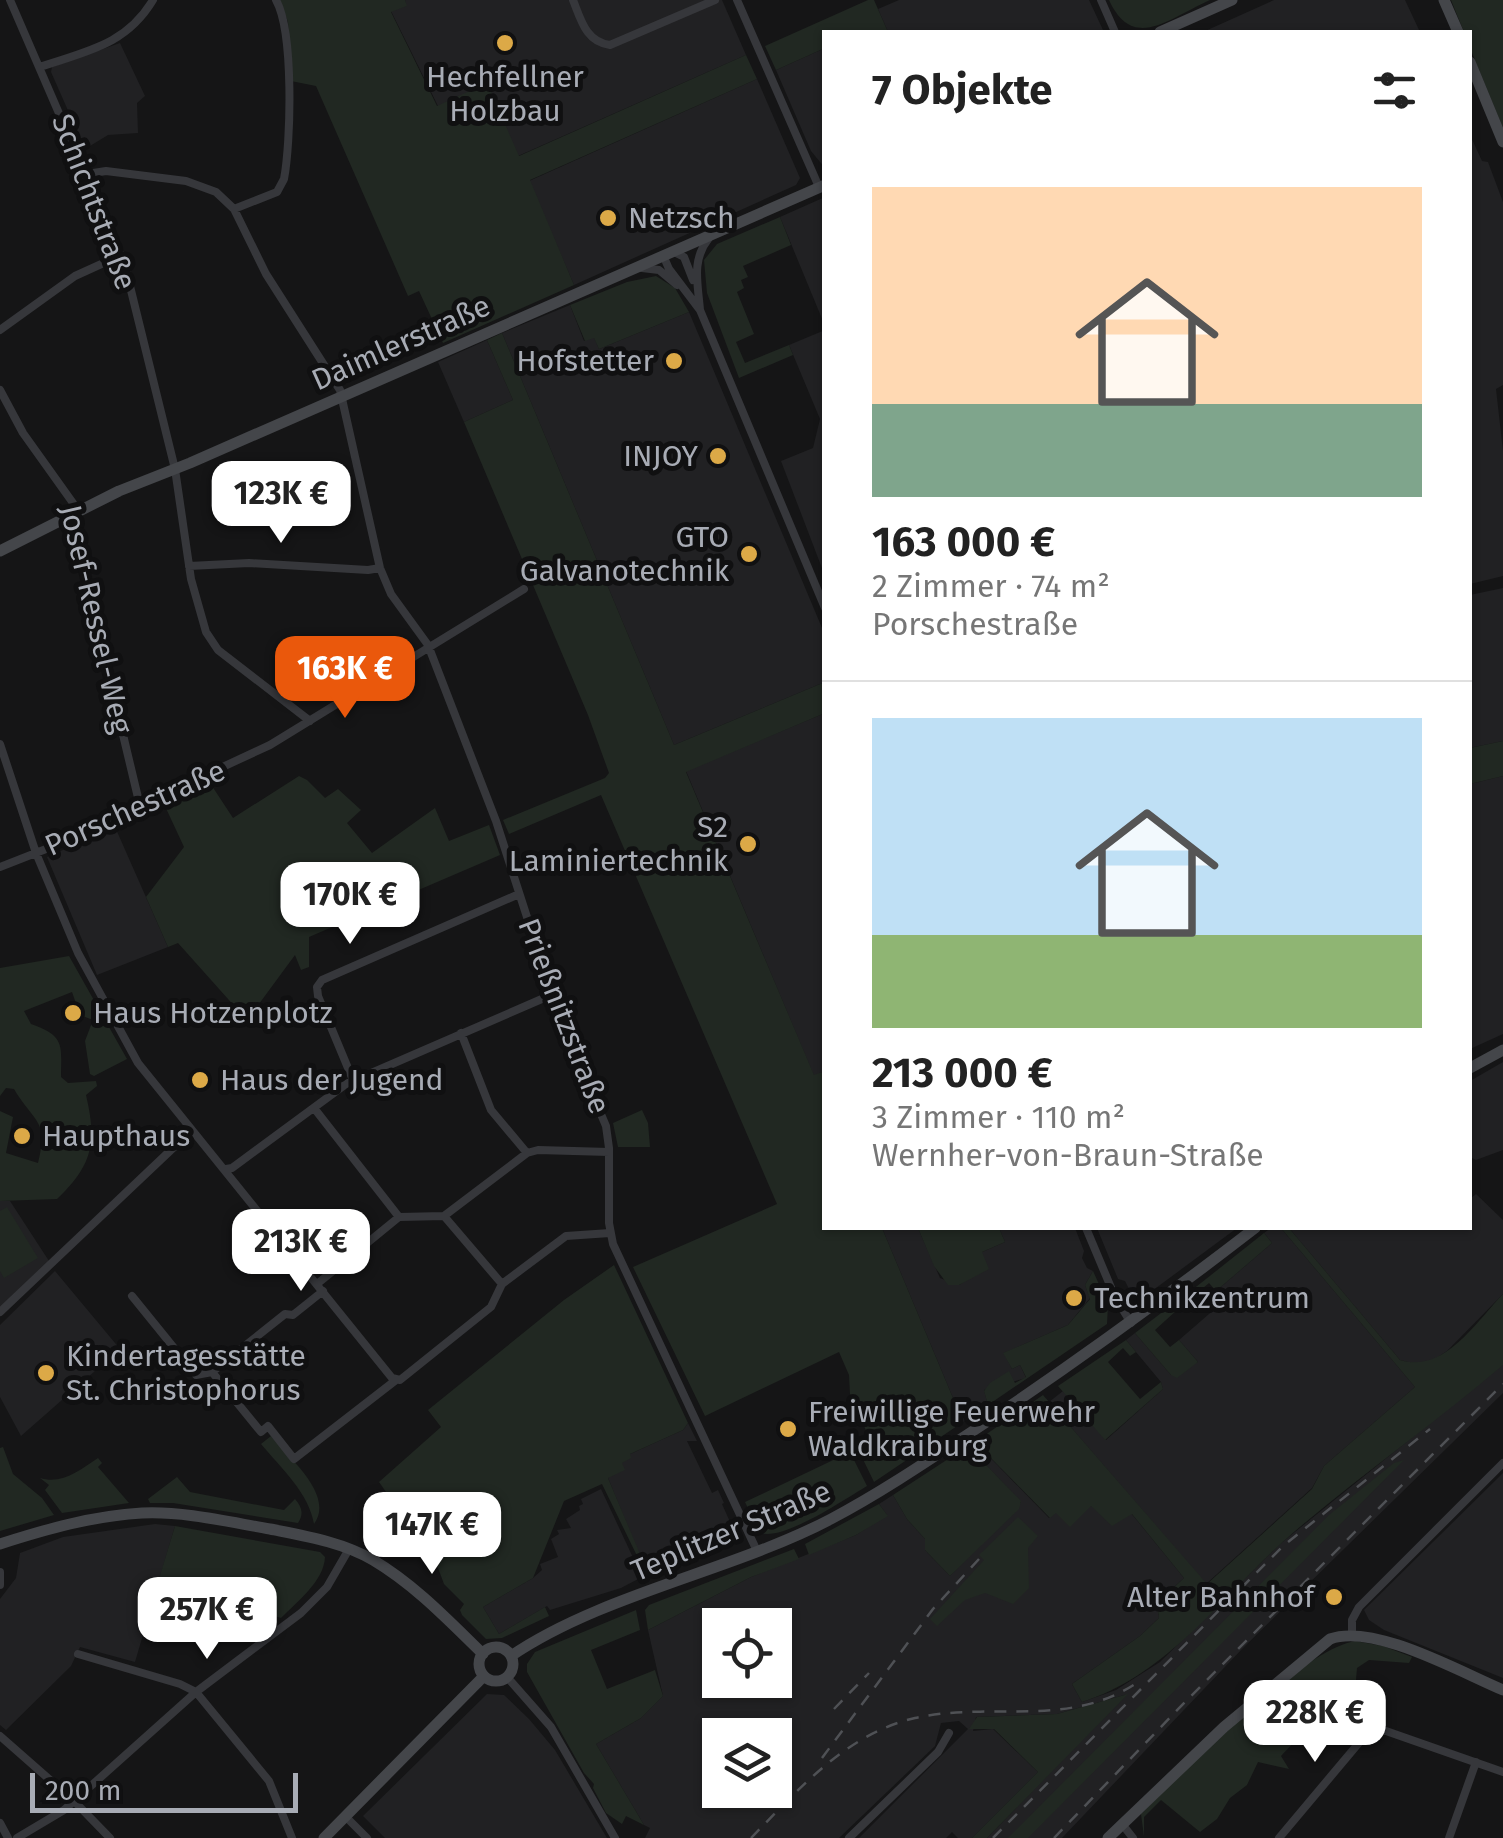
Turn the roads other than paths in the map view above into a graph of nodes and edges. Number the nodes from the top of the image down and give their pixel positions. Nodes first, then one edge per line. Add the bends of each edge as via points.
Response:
1 (153, 0) edge
2 (276, 0) edge
3 (573, 0) edge
4 (715, 0) edge
5 (737, 0) edge
6 (1101, 0) edge
7 (1232, 0) edge
8 (1444, 0) edge
9 (11, 2) edge
10 (0, 8) edge
11 (1115, 30) edge
12 (1167, 30) edge
13 (1457, 30) edge
14 (40, 67) junction
15 (1472, 67) edge
16 (1503, 142) edge
17 (87, 174) junction
18 (822, 186) edge
19 (234, 209) junction
20 (714, 233) junction
21 (668, 253) junction
22 (121, 255) junction
23 (632, 268) junction
24 (696, 300) junction
25 (0, 330) edge
26 (0, 390) edge
27 (342, 396) junction
28 (175, 469) junction
29 (74, 515) junction
30 (0, 550) edge
31 (189, 566) junction
32 (380, 568) junction
33 (524, 588) dead end
34 (822, 601) edge
35 (428, 645) junction
36 (310, 720) junction
37 (0, 744) edge
38 (140, 806) junction
39 (36, 854) junction
40 (0, 867) edge
41 (520, 894) junction
42 (552, 995) junction
43 (461, 1034) junction
44 (1503, 1050) edge
45 (1472, 1067) edge
46 (353, 1080) junction
47 (314, 1108) junction
48 (191, 1130) junction
49 (527, 1152) junction
50 (609, 1152) junction
51 (226, 1170) junction
52 (444, 1216) junction
53 (399, 1218) junction
54 (1087, 1230) edge
55 (1251, 1230) edge
56 (610, 1233) junction
57 (502, 1284) junction
58 (320, 1288) junction
59 (132, 1296) dead end
60 (0, 1312) edge
61 (1132, 1323) junction
62 (212, 1372) junction
63 (398, 1380) junction
64 (1503, 1462) edge
65 (0, 1544) edge
66 (349, 1549) junction
67 (757, 1551) junction
68 (0, 1572) edge
69 (0, 1585) edge
70 (1352, 1634) junction
71 (78, 1654) dead end
72 (483, 1654) junction
73 (511, 1656) junction
74 (484, 1676) junction
75 (507, 1677) junction
76 (1503, 1690) edge
77 (196, 1692) junction
78 (949, 1733) dead end
79 (0, 1736) edge
80 (1476, 1762) junction
81 (1503, 1772) edge
82 (74, 1801) junction
83 (346, 1816) junction
84 (0, 1823) edge
85 (1122, 1824) junction
86 (8, 1838) edge
87 (17, 1838) edge
88 (110, 1838) edge
89 (292, 1838) edge
90 (324, 1838) edge
91 (368, 1838) edge
92 (615, 1838) edge
93 (849, 1838) edge
94 (1108, 1838) edge
95 (1133, 1838) edge
96 (1279, 1838) edge
97 (1449, 1838) edge

1 - 14 street via 116,40
2 - 19 street via 288,56 284,180 277,192
3 - 4 street via 590,36 610,44
5 - 18 street
6 - 11 street
7 - 12 street
8 - 13 street
9 - 10 street
9 - 14 street, Schichtstraße
14 - 17 street, Schichtstraße
15 - 16 street
17 - 19 street via 186,181 216,192
17 - 22 street, Schichtstraße
18 - 20 street, Daimlerstraße
19 - 27 street
20 - 21 street, Daimlerstraße
20 - 24 street via 700,250
21 - 23 street, Daimlerstraße
21 - 24 street
21 - 24 street via 689,266
22 - 25 street via 75,276
22 - 28 street, Schichtstraße
23 - 24 street via 659,270
23 - 27 street, Daimlerstraße
24 - 34 street
26 - 29 street, Josef-Ressel-Weg
27 - 28 street, Daimlerstraße
27 - 32 street, Prießnitzstraße
28 - 29 street, Daimlerstraße
28 - 31 street, Schichtstraße
29 - 30 street, Daimlerstraße
29 - 38 street, Josef-Ressel-Weg
31 - 32 street
31 - 36 street, Schichtstraße via 213,644
32 - 35 street, Prießnitzstraße
33 - 35 street, Porschestraße
35 - 36 street, Porschestraße
35 - 41 street, Prießnitzstraße
36 - 38 street, Porschestraße
37 - 39 street
38 - 39 street, Porschestraße
39 - 40 street, Porschestraße
39 - 48 street via 98,994 138,1063
41 - 42 street, Prießnitzstraße
41 - 46 street via 322,980 318,996
42 - 43 street
42 - 50 street, Prießnitzstraße via 606,1126
43 - 46 street
43 - 49 street via 491,1110
44 - 45 street
46 - 47 street
47 - 51 street
47 - 53 street
48 - 51 street
48 - 60 street
49 - 50 street
49 - 52 street
50 - 56 street, Prießnitzstraße
51 - 58 street
52 - 53 street
52 - 57 street
53 - 58 street
54 - 61 street
55 - 61 street, Teplitzer Straße
56 - 57 street via 568,1234
56 - 67 street, Prießnitzstraße
57 - 63 street via 492,1307
58 - 62 street
58 - 63 street
59 - 62 street via 196,1375
61 - 67 street, Teplitzer Straße via 876,1493
62 - 63 street via 261,1432 268,1426 294,1460
64 - 70 street via 1359,1607
65 - 66 street via 62,1524 160,1513
66 - 72 street via 421,1594
66 - 77 street via 327,1587 301,1613
67 - 73 street, Teplitzer Straße
68 - 69 street
70 - 76 street via 1378,1638
70 - 85 street via 1330,1638 1303,1659
71 - 77 street
72 - 73 street via 498,1648
72 - 74 street
73 - 75 street
74 - 75 street
74 - 83 street
75 - 92 street via 551,1727
77 - 82 street
77 - 89 street via 269,1782
78 - 93 street via 938,1752
79 - 82 street
80 - 81 street
80 - 96 street via 1377,1730
80 - 97 street
82 - 87 street
82 - 88 street
83 - 90 street
83 - 91 street
84 - 86 street
85 - 94 street
85 - 95 street

